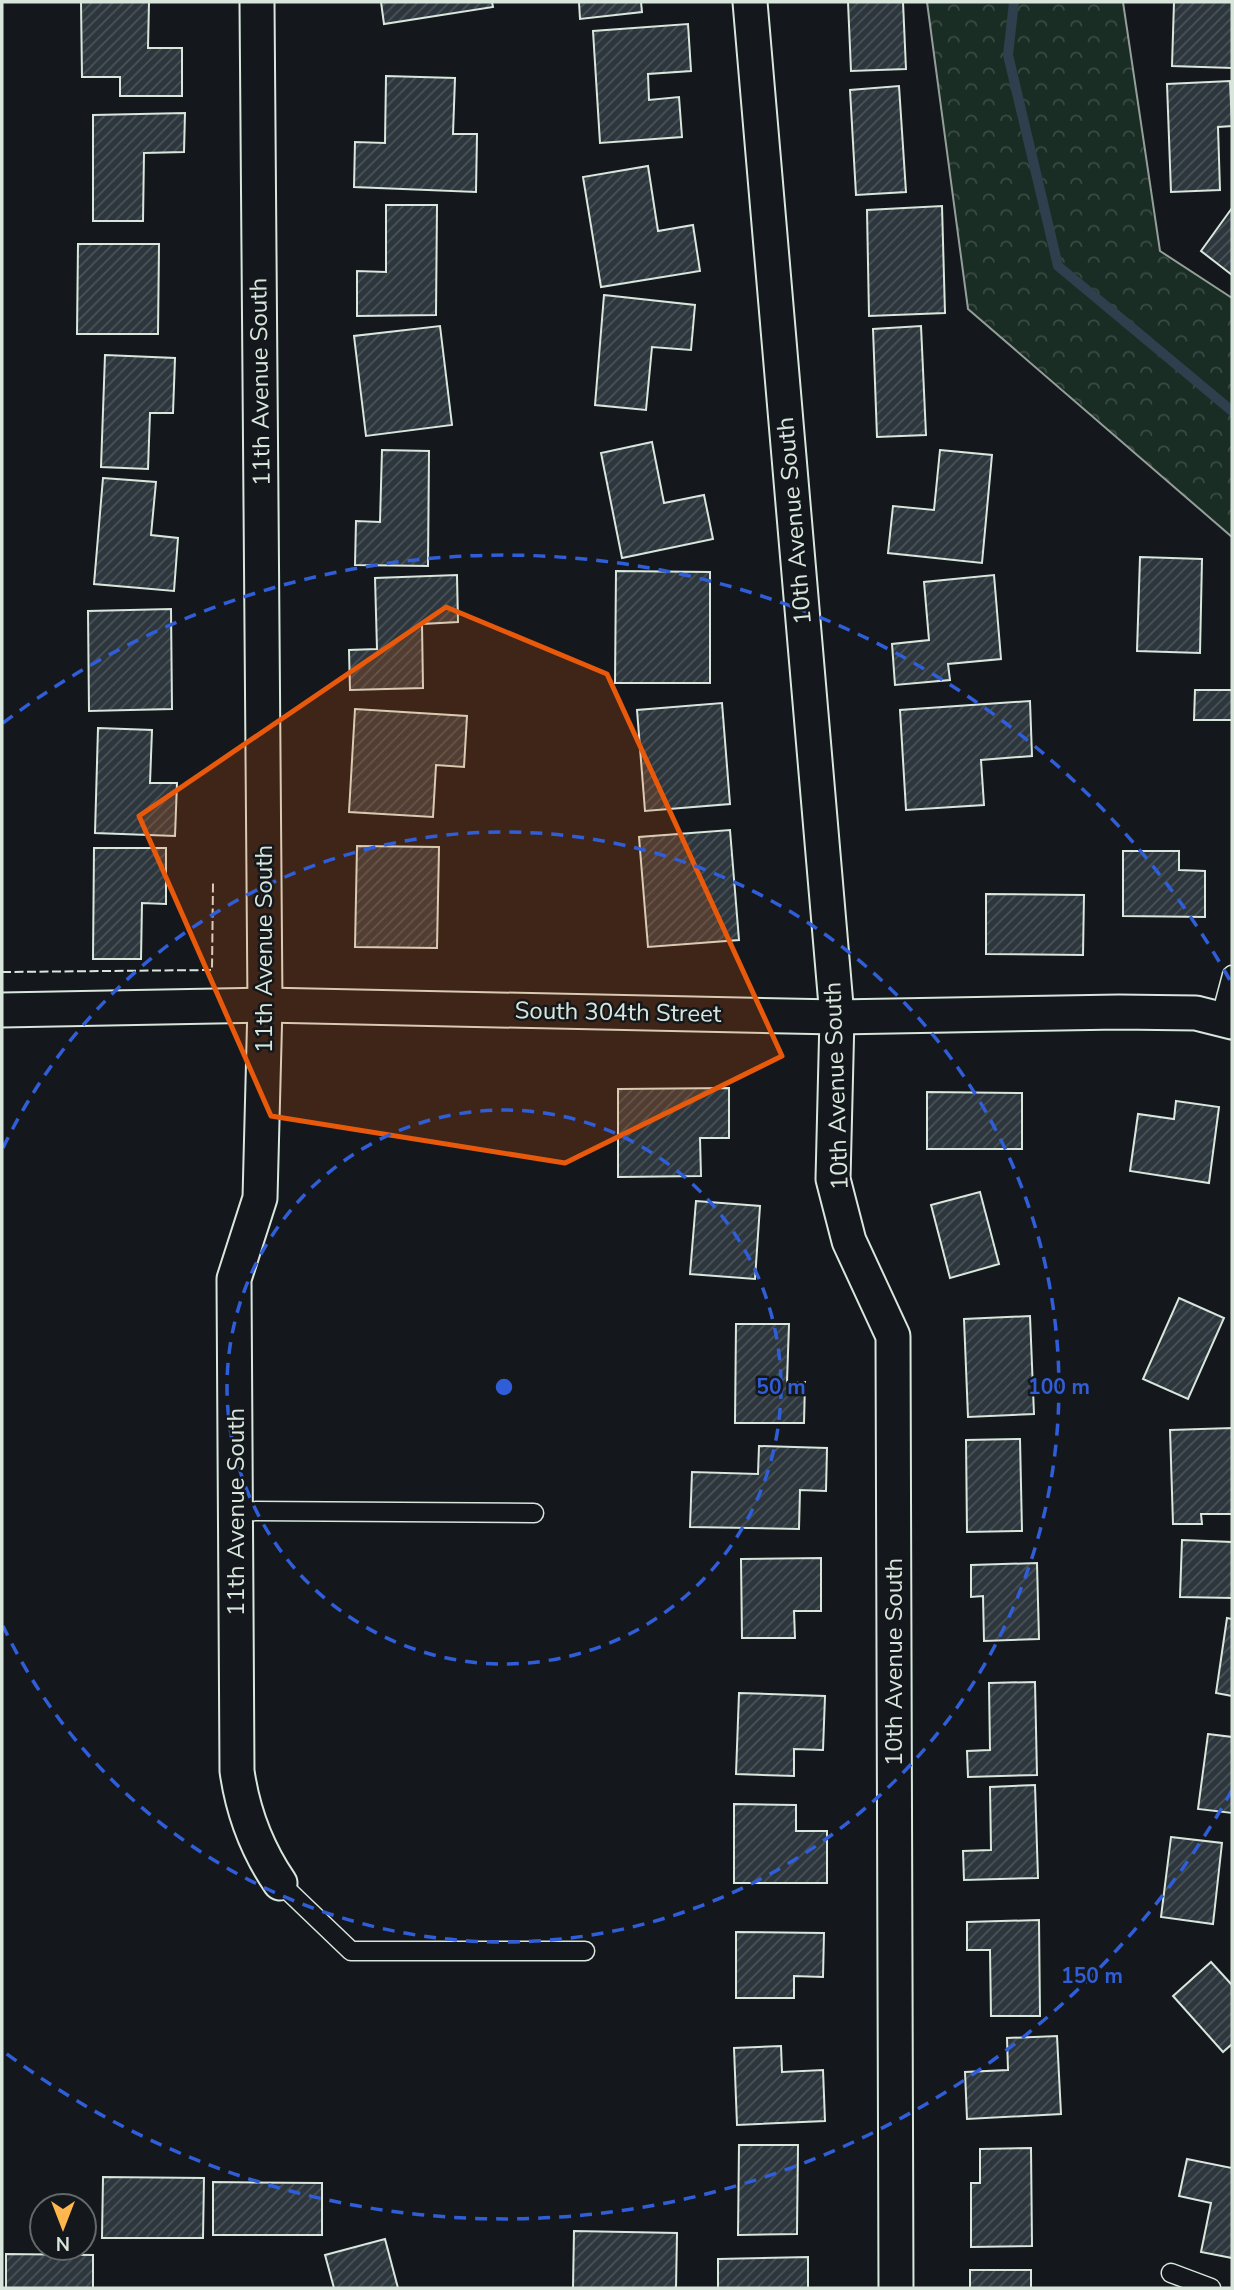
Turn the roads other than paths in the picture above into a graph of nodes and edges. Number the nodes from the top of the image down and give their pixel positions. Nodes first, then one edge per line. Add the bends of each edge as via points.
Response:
1 (257, 2) edge
2 (750, 2) edge
3 (1232, 975) edge
4 (265, 1006) junction
5 (2, 1010) edge
6 (837, 1017) junction
7 (1226, 1021) edge
8 (236, 1511) junction
9 (534, 1513) dead end
10 (280, 1883) joint
11 (585, 1951) dead end
12 (1171, 2273) dead end
13 (896, 2288) edge
14 (1211, 2288) edge

1 - 4 street, 11th Avenue South
2 - 6 street, 10th Avenue South
3 - 7 lane
4 - 5 street, South 304th Street
4 - 6 street, South 304th Street
4 - 8 street, 11th Avenue South via 260,1198 234,1279
6 - 7 street, South 304th Street via 1119,1012 1196,1013
6 - 13 street, 10th Avenue South via 833,1180 849,1241 893,1336
8 - 9 lane
8 - 10 street, 11th Avenue South via 237,1771 253,1837
10 - 11 lane via 351,1951
12 - 14 lane

